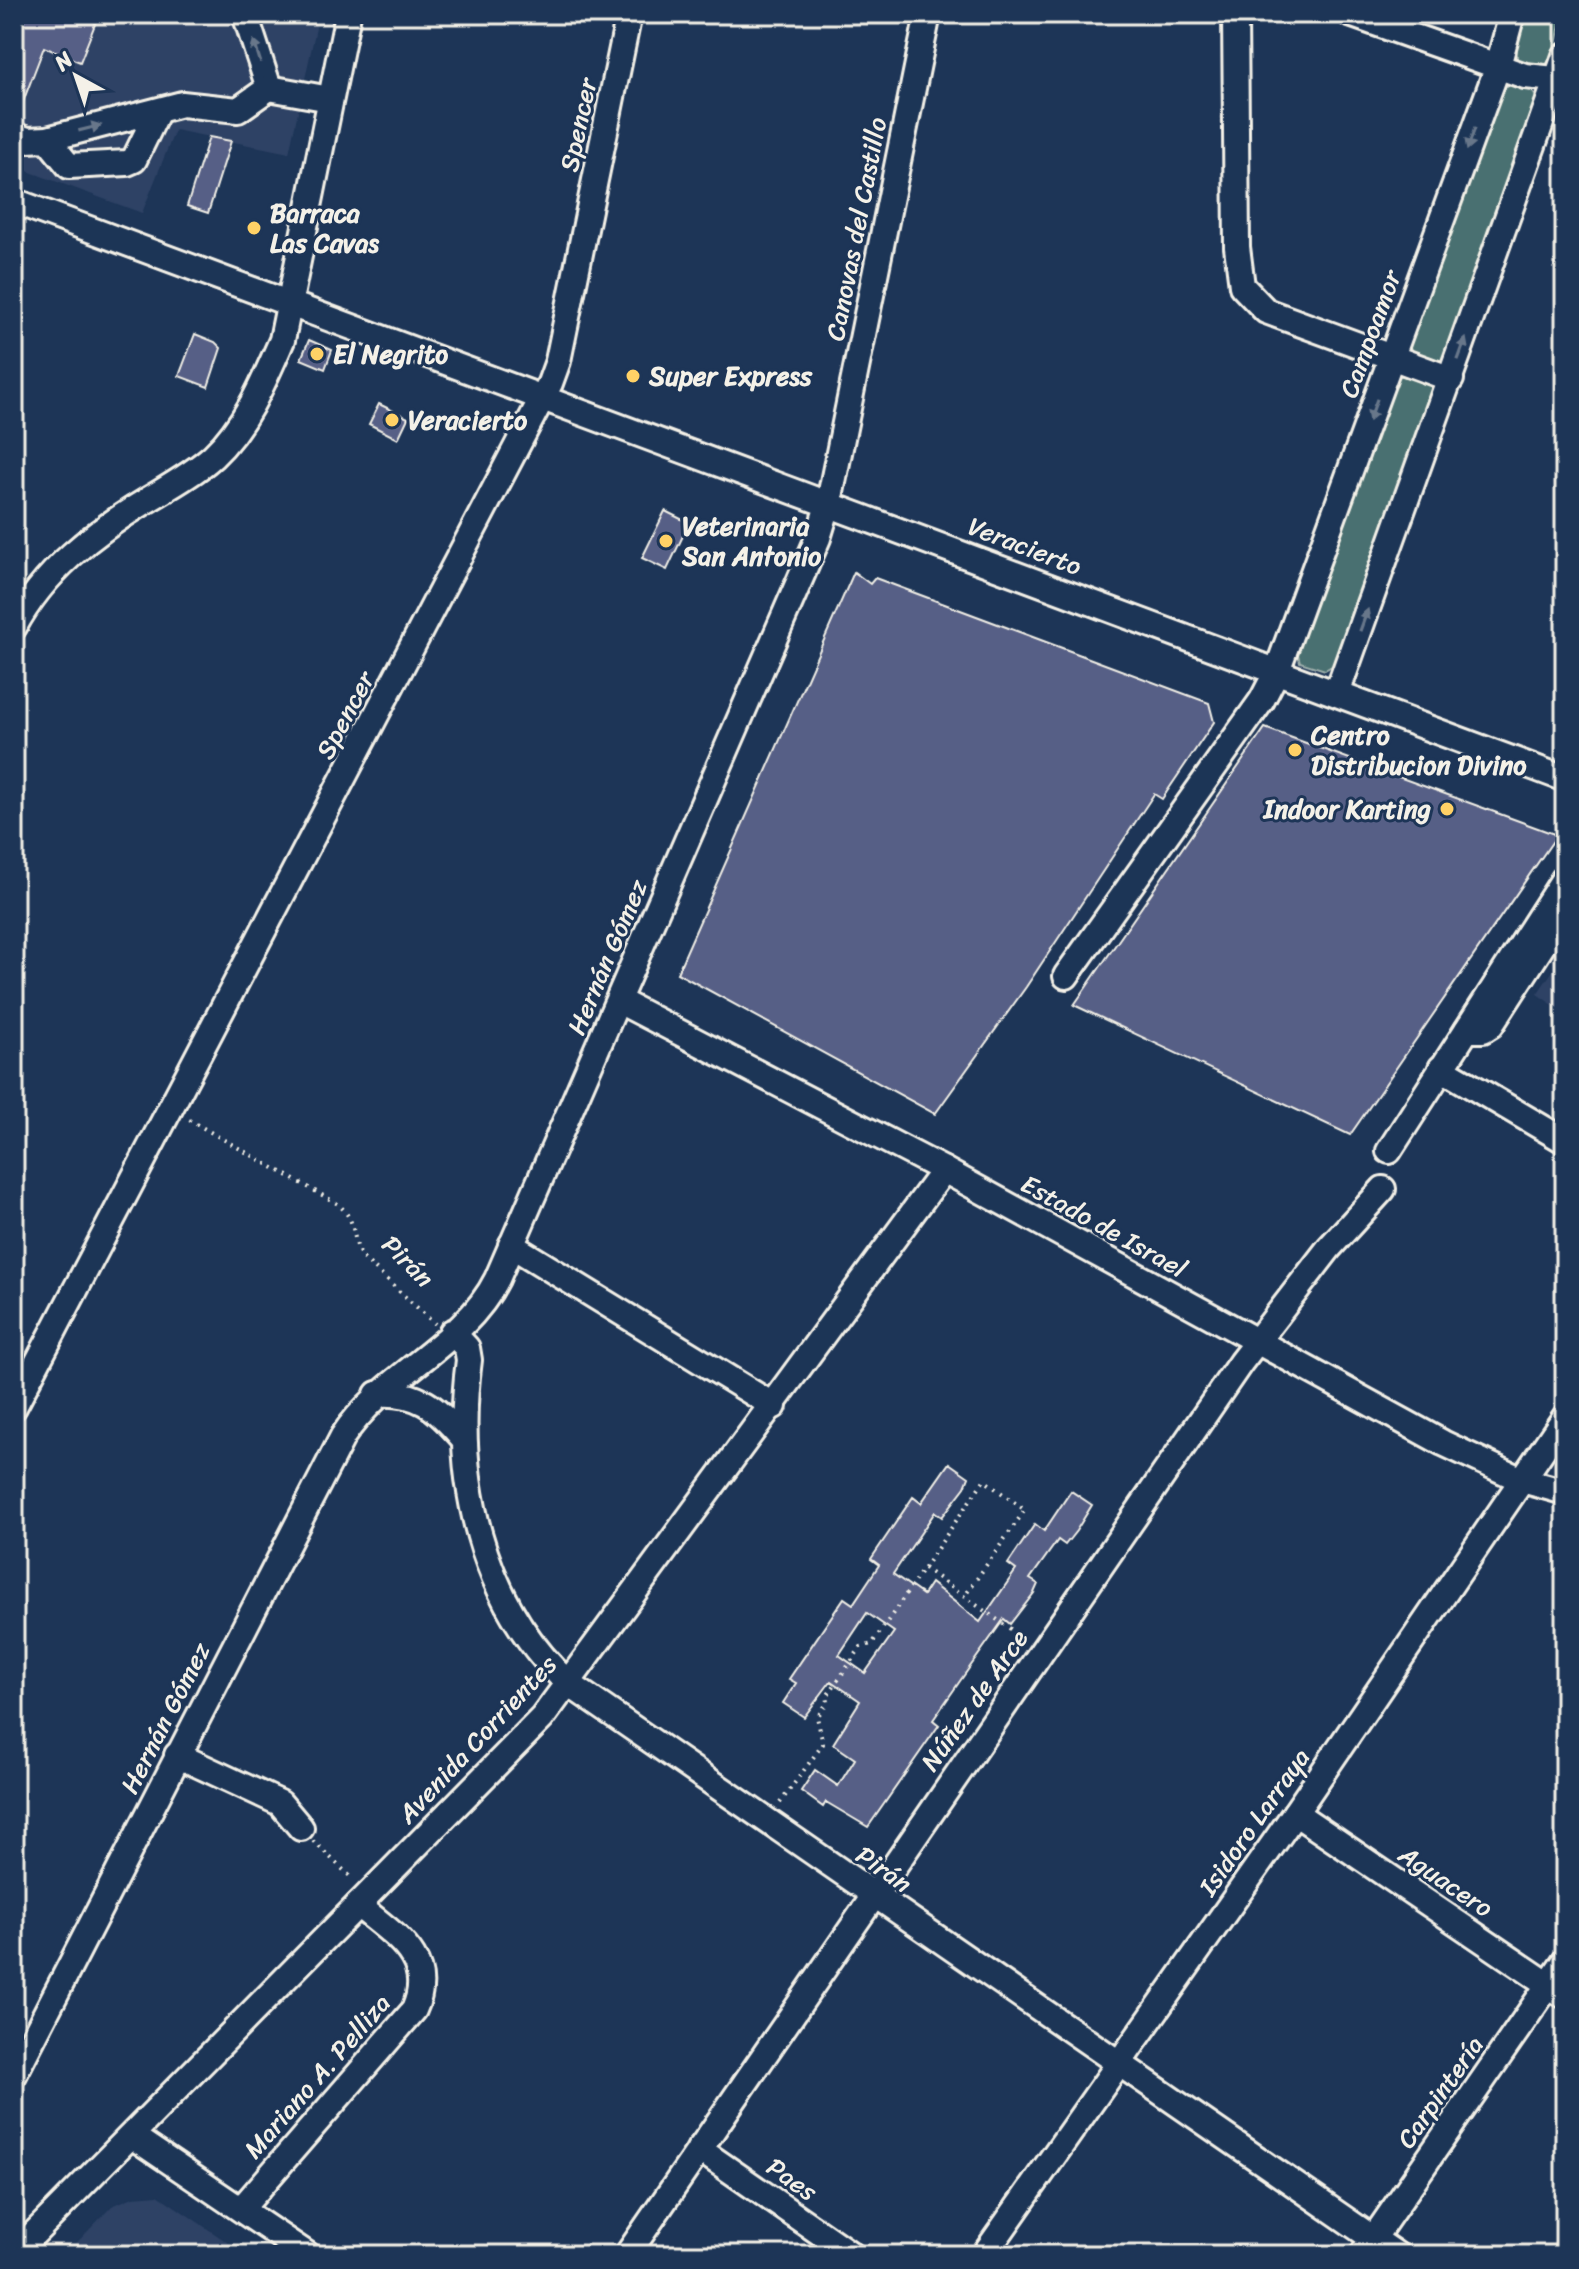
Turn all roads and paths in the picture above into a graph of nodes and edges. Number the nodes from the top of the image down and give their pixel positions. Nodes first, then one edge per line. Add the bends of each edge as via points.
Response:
1 (245, 14) edge
2 (348, 14) edge
3 (629, 14) edge
4 (928, 14) edge
5 (1235, 14) edge
6 (1350, 14) edge
7 (1512, 14) edge
8 (1498, 66) junction
9 (1563, 72) edge
10 (269, 88) junction
11 (330, 99) junction
12 (158, 111) junction
13 (14, 135) edge
14 (47, 139) junction
15 (14, 201) edge
16 (289, 303) junction
17 (1392, 358) junction
18 (1451, 379) junction
19 (544, 397) junction
20 (829, 502) junction
21 (14, 627) edge
22 (1277, 671) junction
23 (1337, 693) junction
24 (1565, 779) edge
25 (1565, 877) edge
26 (1066, 976) dead end
27 (619, 1001) junction
28 (1441, 1068) junction
29 (170, 1109) junction
30 (1565, 1141) edge
31 (1389, 1151) dead end
32 (944, 1170) junction
33 (1383, 1189) dead end
34 (511, 1245) junction
35 (452, 1332) junction
36 (1257, 1342) junction
37 (377, 1394) junction
38 (774, 1406) junction
39 (14, 1407) edge
40 (1565, 1417) edge
41 (462, 1437) junction
42 (1522, 1480) junction
43 (1565, 1492) edge
44 (924, 1568) junction
45 (964, 1597) junction
46 (1042, 1651) junction
47 (569, 1684) junction
48 (177, 1755) junction
49 (1295, 1813) junction
50 (766, 1822) junction
51 (301, 1828) joint
52 (873, 1894) junction
53 (363, 1900) junction
54 (1565, 1961) edge
55 (1557, 1990) edge
56 (1119, 2064) junction
57 (14, 2075) edge
58 (132, 2136) junction
59 (699, 2149) junction
60 (241, 2209) junction
61 (1368, 2247) edge
62 (14, 2254) edge
63 (308, 2255) edge
64 (627, 2255) edge
65 (852, 2255) edge
66 (984, 2255) edge
67 (1397, 2255) edge

10 -> 1 street
2 - 11 street
3 - 19 street, Spencer via 558,361
4 - 20 street, Canovas del Castillo
5 - 17 street via 1242,286 1266,311
6 - 8 street
7 - 8 street, Campoamor
8 - 9 street via 1525,76
8 -> 17 street, Campoamor
18 -> 9 street
10 - 11 street
10 - 12 street via 238,110 182,104
11 - 16 street
14 -> 12 street
12 - 14 street via 139,153 127,163 69,166
13 - 14 street
15 - 16 street, Veracierto
16 - 19 street, Veracierto
16 - 21 street via 282,340 265,379 230,438 190,474 74,549
17 - 18 street
17 -> 22 street, Campoamor
23 -> 18 street
19 - 20 street, Veracierto
19 - 29 street, Spencer
20 - 22 street, Veracierto
20 - 27 street, Hernán Gómez
22 - 23 street, Veracierto
22 - 26 street, Campoamor via 1262,700
23 - 24 street, Veracierto
25 - 28 street via 1543,912 1553,929 1491,1025 1467,1030
27 - 32 street, Estado de Israel
27 - 34 street, Hernán Gómez
28 - 30 street
28 - 31 street
29 - 35 path, Pirán via 338,1204 354,1225 362,1257 434,1324
29 - 39 street, Spencer
32 - 36 street, Estado de Israel
32 - 38 street, Avenida Corrientes
33 - 36 street, Núñez de Arce via 1329,1248
34 - 35 street, Hernán Gómez via 487,1299
34 - 38 street
35 - 37 street, Hernán Gómez
35 - 41 street, Pirán via 467,1348 469,1360
36 - 42 street, Estado de Israel
36 - 46 street, Núñez de Arce
37 - 41 street via 423,1399
37 - 48 street, Hernán Gómez via 343,1436
38 - 47 street, Avenida Corrientes
40 - 42 street, Isidoro Larraya
41 - 47 street, Pirán via 471,1509 501,1594 536,1651
42 - 43 street, Estado de Israel
42 - 49 street, Isidoro Larraya
44 - 45 path
44 - 45 path via 984,1480 1025,1510
44 - 50 path via 872,1644 861,1647 827,1696 817,1717 823,1744
45 - 46 path
46 - 52 street, Núñez de Arce
47 - 50 street, Pirán
47 - 53 street, Avenida Corrientes
48 - 51 street via 280,1803
48 - 57 street, Hernán Gómez
49 - 55 street, Aguacero
49 - 56 street, Isidoro Larraya
50 - 52 street, Pirán
51 - 53 path
52 - 56 street, Pirán
52 - 59 street, Núñez de Arce
53 - 58 street, Avenida Corrientes
53 - 60 street, Mariano A. Pelliza via 413,1956 423,1990 414,2010
54 - 55 street, Carpintería
55 - 61 street, Carpintería
56 - 61 street, Pirán
56 - 66 street, Isidoro Larraya
58 - 60 street
58 - 62 street, Avenida Corrientes
59 - 64 street, Núñez de Arce
59 - 65 street, Paes
60 - 63 street
61 - 67 street, Pirán

